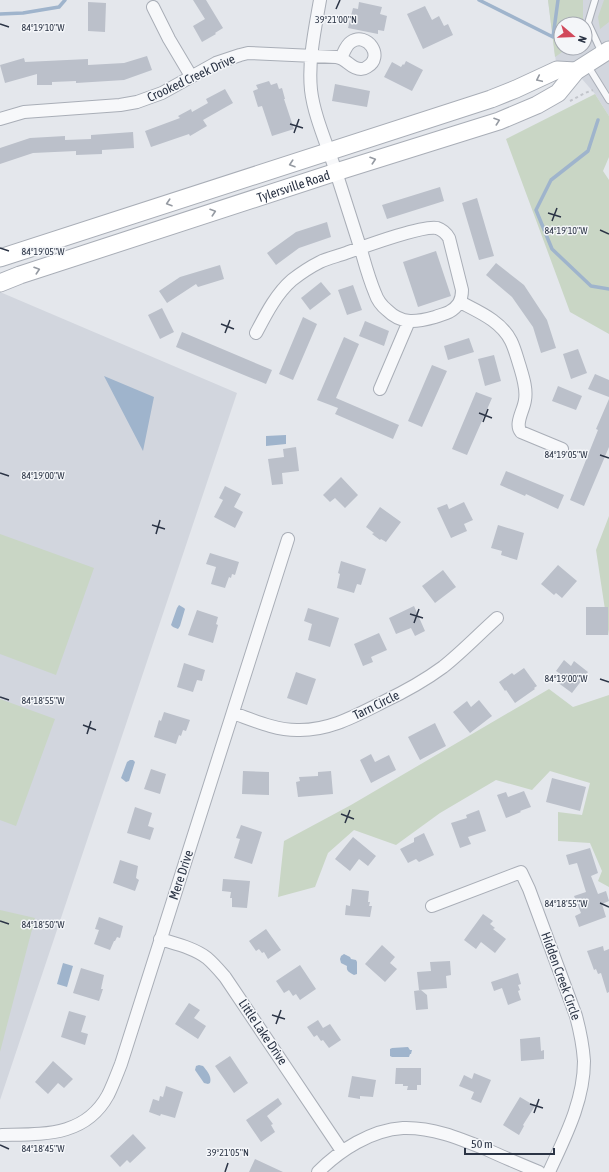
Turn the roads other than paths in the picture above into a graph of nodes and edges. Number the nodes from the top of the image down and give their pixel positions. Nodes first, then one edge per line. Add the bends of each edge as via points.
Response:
1 (320, 0) edge
2 (595, 0) edge
3 (153, 7) dead end
4 (606, 52) edge
5 (312, 55) junction
6 (341, 58) dead end
7 (582, 68) junction
8 (191, 76) junction
9 (609, 100) edge
10 (0, 119) edge
11 (329, 152) junction
12 (336, 172) junction
13 (360, 248) junction
14 (0, 258) edge
15 (0, 283) edge
16 (460, 302) junction
17 (409, 321) junction
18 (256, 333) dead end
19 (380, 388) dead end
20 (562, 449) dead end
21 (288, 539) dead end
22 (498, 618) dead end
23 (232, 713) junction
24 (432, 906) dead end
25 (160, 939) junction
26 (2, 1135) dead end
27 (342, 1151) junction
28 (318, 1172) edge
29 (539, 1172) edge
30 (548, 1172) edge

1 - 5 street
2 - 4 lane via 588,23
3 - 8 street
4 - 7 main road, Tylersville Road
5 - 6 street, Crooked Creek Drive
5 - 8 street, Crooked Creek Drive via 248,53 224,60
5 - 11 street via 311,91
7 - 9 lane
7 -> 11 main road, Tylersville Road via 557,70 491,99
12 -> 7 main road, Tylersville Road via 499,121 537,105 558,93
8 - 10 street, Crooked Creek Drive via 162,93 137,102 24,112
11 - 12 street
11 -> 14 main road, Tylersville Road
12 - 13 street
15 -> 12 main road, Tylersville Road
13 - 16 street via 422,229 442,230 449,238 462,290
13 - 17 street via 380,302 393,316
13 - 18 street via 322,261 292,281 274,301
16 - 17 street via 447,313 421,321
16 - 20 street via 493,321 511,340 526,391 518,425 521,432
17 - 19 street
21 - 23 street, Mere Drive
22 - 23 street, Tarn Circle via 430,677 333,726 315,730 288,729
23 - 25 street, Mere Drive
24 - 30 street, Hidden Creek Circle via 521,872 529,889 576,1016 584,1060 580,1096 575,1113
25 - 26 street, Mere Drive via 121,1064 102,1104 90,1117 68,1130
25 - 27 street, Little Lake Drive via 199,953 225,976
27 - 28 street
27 - 29 street via 387,1131 411,1128 458,1138

